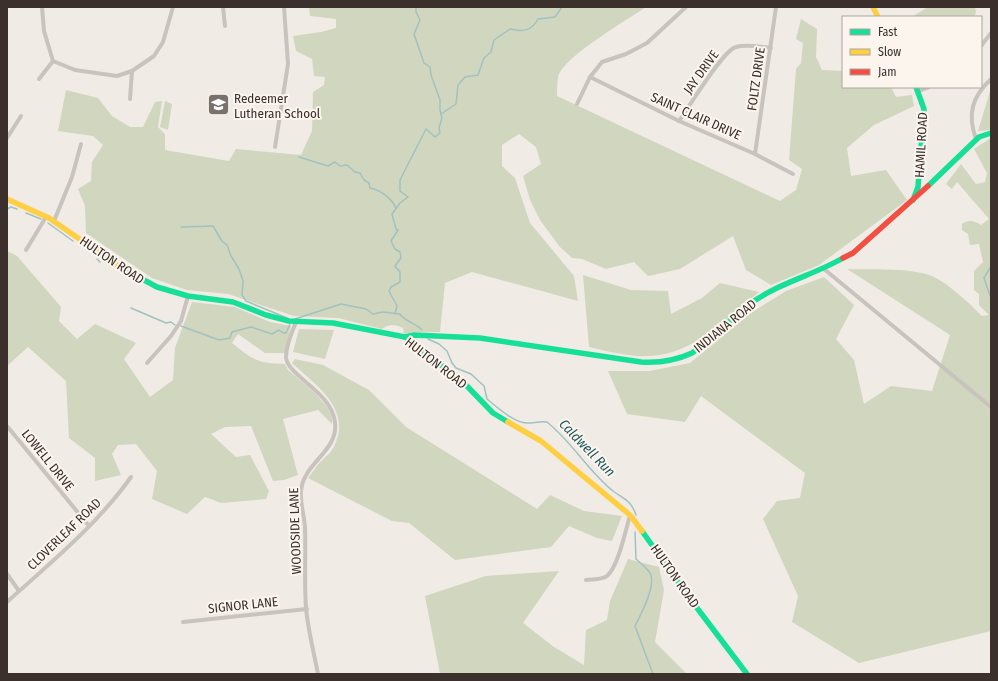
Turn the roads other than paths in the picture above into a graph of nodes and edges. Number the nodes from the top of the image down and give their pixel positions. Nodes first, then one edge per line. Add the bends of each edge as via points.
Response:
1 (42, 7) edge
2 (173, 7) edge
3 (224, 7) edge
4 (284, 7) edge
5 (686, 7) edge
6 (776, 7) edge
7 (873, 7) edge
8 (878, 16) edge
9 (225, 26) dead end
10 (991, 33) edge
11 (982, 45) edge
12 (771, 48) junction
13 (53, 61) junction
14 (132, 71) junction
15 (590, 78) junction
16 (39, 79) dead end
17 (991, 79) edge
18 (917, 89) edge
19 (130, 99) dead end
20 (577, 104) dead end
21 (21, 116) dead end
22 (679, 121) junction
23 (991, 133) edge
24 (7, 138) edge
25 (976, 140) junction
26 (81, 144) dead end
27 (275, 147) dead end
28 (755, 154) junction
29 (793, 174) dead end
30 (7, 199) edge
31 (911, 202) junction
32 (46, 217) junction
33 (54, 221) junction
34 (26, 250) dead end
35 (824, 269) junction
36 (188, 296) junction
37 (296, 322) junction
38 (405, 337) junction
39 (148, 363) dead end
40 (991, 407) edge
41 (7, 426) edge
42 (131, 477) dead end
43 (630, 515) junction
44 (89, 526) junction
45 (7, 574) edge
46 (586, 580) dead end
47 (19, 591) junction
48 (7, 602) edge
49 (306, 609) junction
50 (182, 622) dead end
51 (318, 674) edge
52 (747, 674) edge

1 - 13 street via 44,31
2 - 14 street via 163,42 154,56
3 - 9 street
4 - 27 street via 288,64
5 - 15 street via 647,43 602,62
6 - 12 street, FOLTZ DRIVE
7 - 8 main road
10 - 11 street
12 - 22 street, JAY DRIVE via 735,47 723,57
12 - 28 street, FOLTZ DRIVE
13 - 14 street via 75,70 117,76
13 - 16 street
14 - 19 street
15 - 20 street
15 - 22 street, SAINT CLAIR DRIVE
17 - 25 street via 971,108
18 - 31 main road, HAMIL ROAD via 924,109 918,187
21 - 24 street
22 - 28 street, SAINT CLAIR DRIVE
23 - 25 main road, INDIANA ROAD
25 - 31 main road, INDIANA ROAD
26 - 33 street via 71,182
28 - 29 street, SAINT CLAIR DRIVE
30 - 32 main road, HULTON ROAD
31 - 35 main road, INDIANA ROAD via 852,253
32 - 33 main road, HULTON ROAD
32 - 34 street
33 - 36 main road, HULTON ROAD via 135,277 157,288
35 - 38 main road, INDIANA ROAD via 784,285 751,303 692,353 660,363 623,360 480,338 414,335
35 - 40 street
36 - 37 main road, HULTON ROAD via 233,302 266,315
36 - 39 street via 181,321
37 - 38 main road, HULTON ROAD via 333,323
37 - 49 street, WOODSIDE LANE via 287,349 287,363 317,390 327,404 336,428 327,450 305,476 301,491 305,526
38 - 43 main road, HULTON ROAD via 465,384 493,413 541,441
41 - 44 street, LOWELL DRIVE
42 - 44 street, CLOVERLEAF ROAD
43 - 46 street via 621,547 608,575 604,578
43 - 52 main road, HULTON ROAD
44 - 47 street, CLOVERLEAF ROAD
45 - 47 street
47 - 48 street, CLOVERLEAF ROAD
49 - 50 street, SIGNOR LANE
49 - 51 street, WOODSIDE LANE

